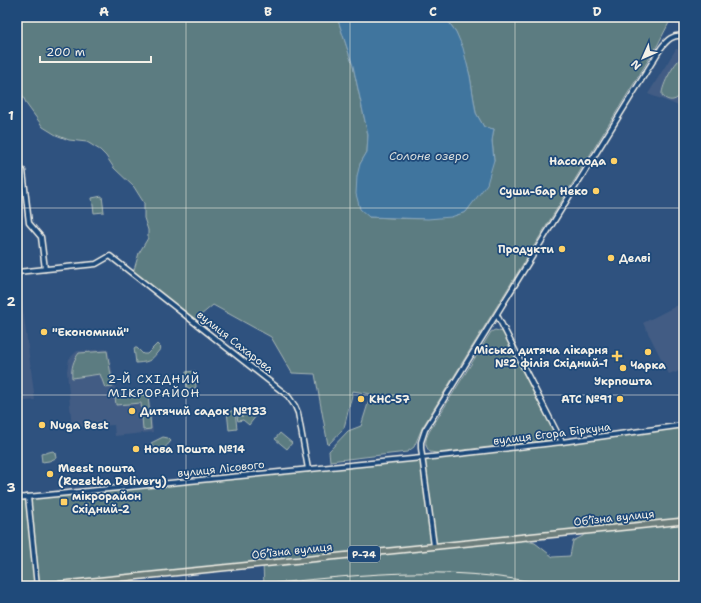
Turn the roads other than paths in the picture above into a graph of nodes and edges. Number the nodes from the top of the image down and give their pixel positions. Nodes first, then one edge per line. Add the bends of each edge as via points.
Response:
1 (684, 36) edge
2 (23, 171) dead end
3 (45, 269) junction
4 (17, 272) edge
5 (497, 315) junction
6 (684, 425) edge
7 (562, 442) junction
8 (422, 458) junction
9 (308, 469) junction
10 (28, 497) junction
11 (17, 498) edge
12 (684, 521) edge
13 (434, 546) junction
14 (37, 586) edge
15 (44, 586) edge

1 - 5 street via 674,36 665,42
2 - 3 street via 29,223 41,237
3 - 4 street
3 - 9 street, вулиця Сахарова via 96,264 110,256 288,396 298,413
5 - 7 street
5 - 8 street via 425,430 421,442
6 - 7 street, вулиця Єгора Біркуна
7 - 8 street, вулиця Єгора Біркуна
8 - 9 street, вулиця Єгора Біркуна
8 - 13 street
9 - 10 street, вулиця Лісового
10 - 11 street, вулиця Лісового
10 - 14 street
12 - 13 main road, Обʼїзна вулиця / Р-74
13 - 15 main road, Обʼїзна вулиця / Р-74

